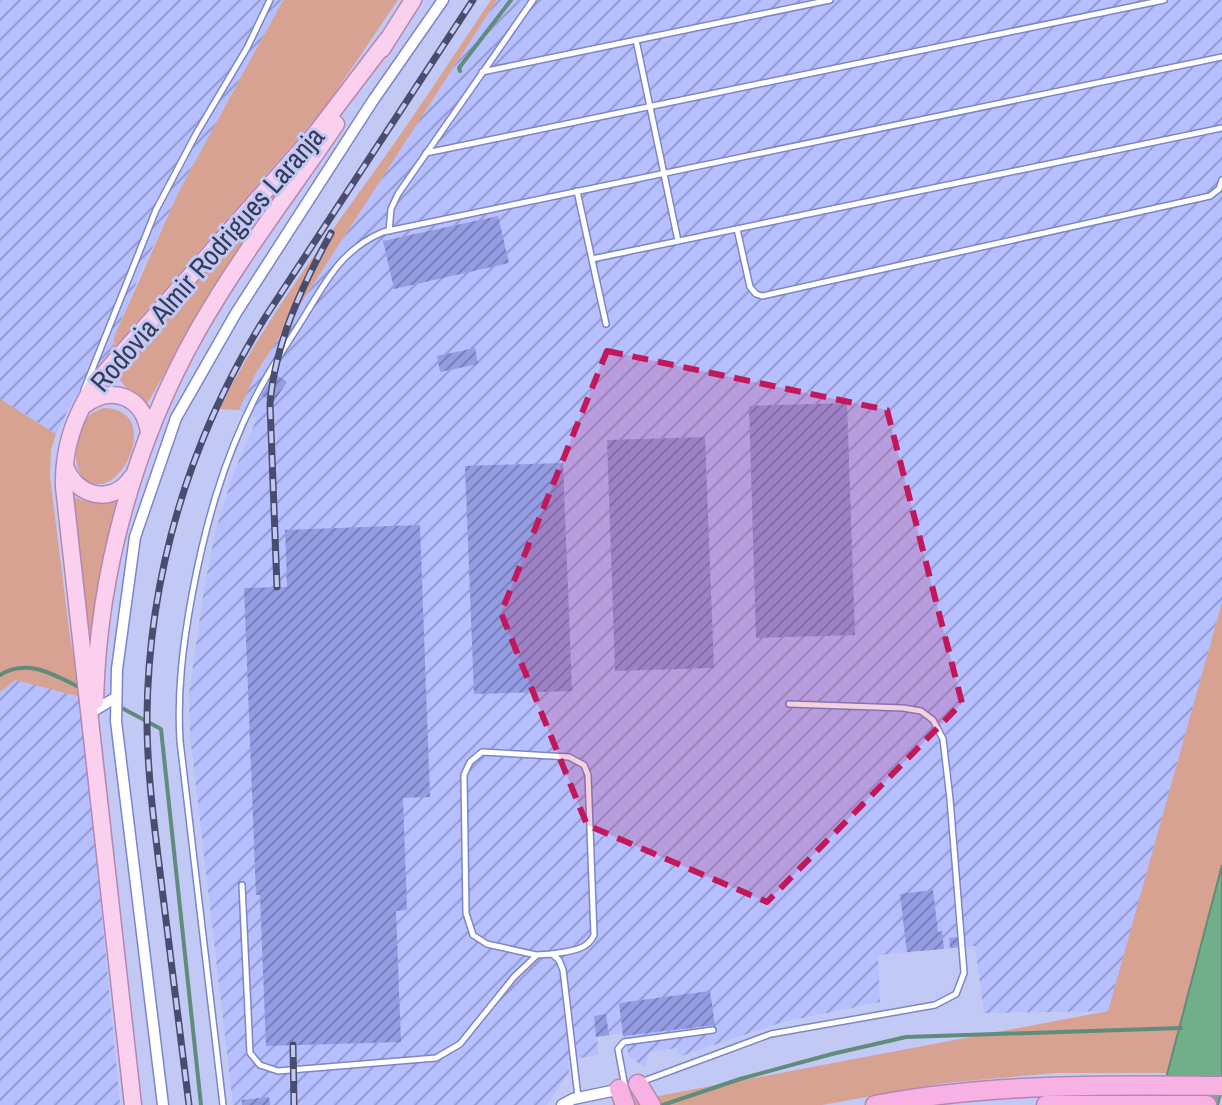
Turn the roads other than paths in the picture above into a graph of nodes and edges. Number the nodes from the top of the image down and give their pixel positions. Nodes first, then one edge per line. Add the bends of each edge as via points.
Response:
1 (270, 0) edge
2 (413, 0) edge
3 (443, 0) edge
4 (533, 0) edge
5 (830, 0) edge
6 (1164, 0) edge
7 (387, 40) junction
8 (636, 40) junction
9 (1222, 57) edge
10 (482, 72) junction
11 (650, 107) junction
12 (1222, 128) edge
13 (426, 153) junction
14 (664, 173) junction
15 (1222, 180) edge
16 (577, 191) junction
17 (737, 229) junction
18 (389, 231) junction
19 (678, 241) junction
20 (592, 259) junction
21 (606, 324) dead end
22 (94, 359) junction
23 (107, 387) junction
24 (76, 418) junction
25 (149, 432) junction
26 (64, 464) junction
27 (136, 471) junction
28 (115, 698) junction
29 (789, 704) dead end
30 (95, 710) junction
31 (95, 780) junction
32 (242, 885) dead end
33 (552, 954) junction
34 (537, 955) junction
35 (713, 1030) dead end
36 (1222, 1086) edge
37 (627, 1091) edge
38 (1086, 1094) junction
39 (578, 1098) junction
40 (133, 1105) edge
41 (163, 1105) edge
42 (223, 1105) edge
43 (562, 1105) edge
44 (651, 1105) edge
45 (875, 1105) edge
46 (1046, 1105) edge
47 (1207, 1105) edge

1 - 22 lane via 156,210
2 - 7 main road, Rodovia Almir Rodrigues Laranja
3 - 28 street via 236,313 176,418 135,537
4 - 10 lane
5 - 8 lane
6 - 11 lane
7 - 23 main road, Rodovia Almir Rodrigues Laranja
7 - 25 main road, Rodovia Almir Rodrigues Laranja via 213,305
8 - 10 lane
8 - 11 lane
9 - 14 lane
10 - 13 lane
11 - 13 lane
11 - 14 lane
12 - 17 lane
13 - 18 lane via 394,201
14 - 16 lane
14 - 19 lane
15 - 17 lane via 1210,196 762,296 750,287
16 - 18 lane
16 - 20 lane
17 - 19 lane
18 - 42 lane via 361,242 338,262 255,398 212,504 184,637 180,741
19 - 20 lane
20 - 21 lane
22 - 23 lane
22 - 24 lane
23 - 24 main road, Rodovia Almir Rodrigues Laranja
23 - 24 main road via 105,395 93,399
23 - 25 main road via 140,408
24 - 26 main road, Rodovia Almir Rodrigues Laranja
25 - 27 main road, Rodovia Almir Rodrigues Laranja
26 - 27 main road via 76,485 98,495 121,489
26 - 31 main road, Rodovia Almir Rodrigues Laranja
27 - 30 main road, Rodovia Almir Rodrigues Laranja via 107,586
28 - 30 street
28 - 41 street
29 - 37 lane via 903,708 933,720 943,739 950,799 964,973 956,994 935,1005 771,1034
30 - 31 main road, Rodovia Almir Rodrigues Laranja
31 - 40 main road, Rodovia Almir Rodrigues Laranja
32 - 34 lane via 250,1053 260,1065 278,1071 436,1058 460,1044
33 - 34 lane
33 - 34 lane via 584,948 594,935 588,775 584,765 569,757 482,752 464,775 466,913 473,935 487,944
33 - 39 lane via 563,970
35 - 37 lane via 624,1042 618,1049
36 - 38 highway
37 - 39 street
37 - 44 highway
38 - 45 highway via 1016,1087
38 - 46 highway
38 - 47 highway
39 - 43 street

